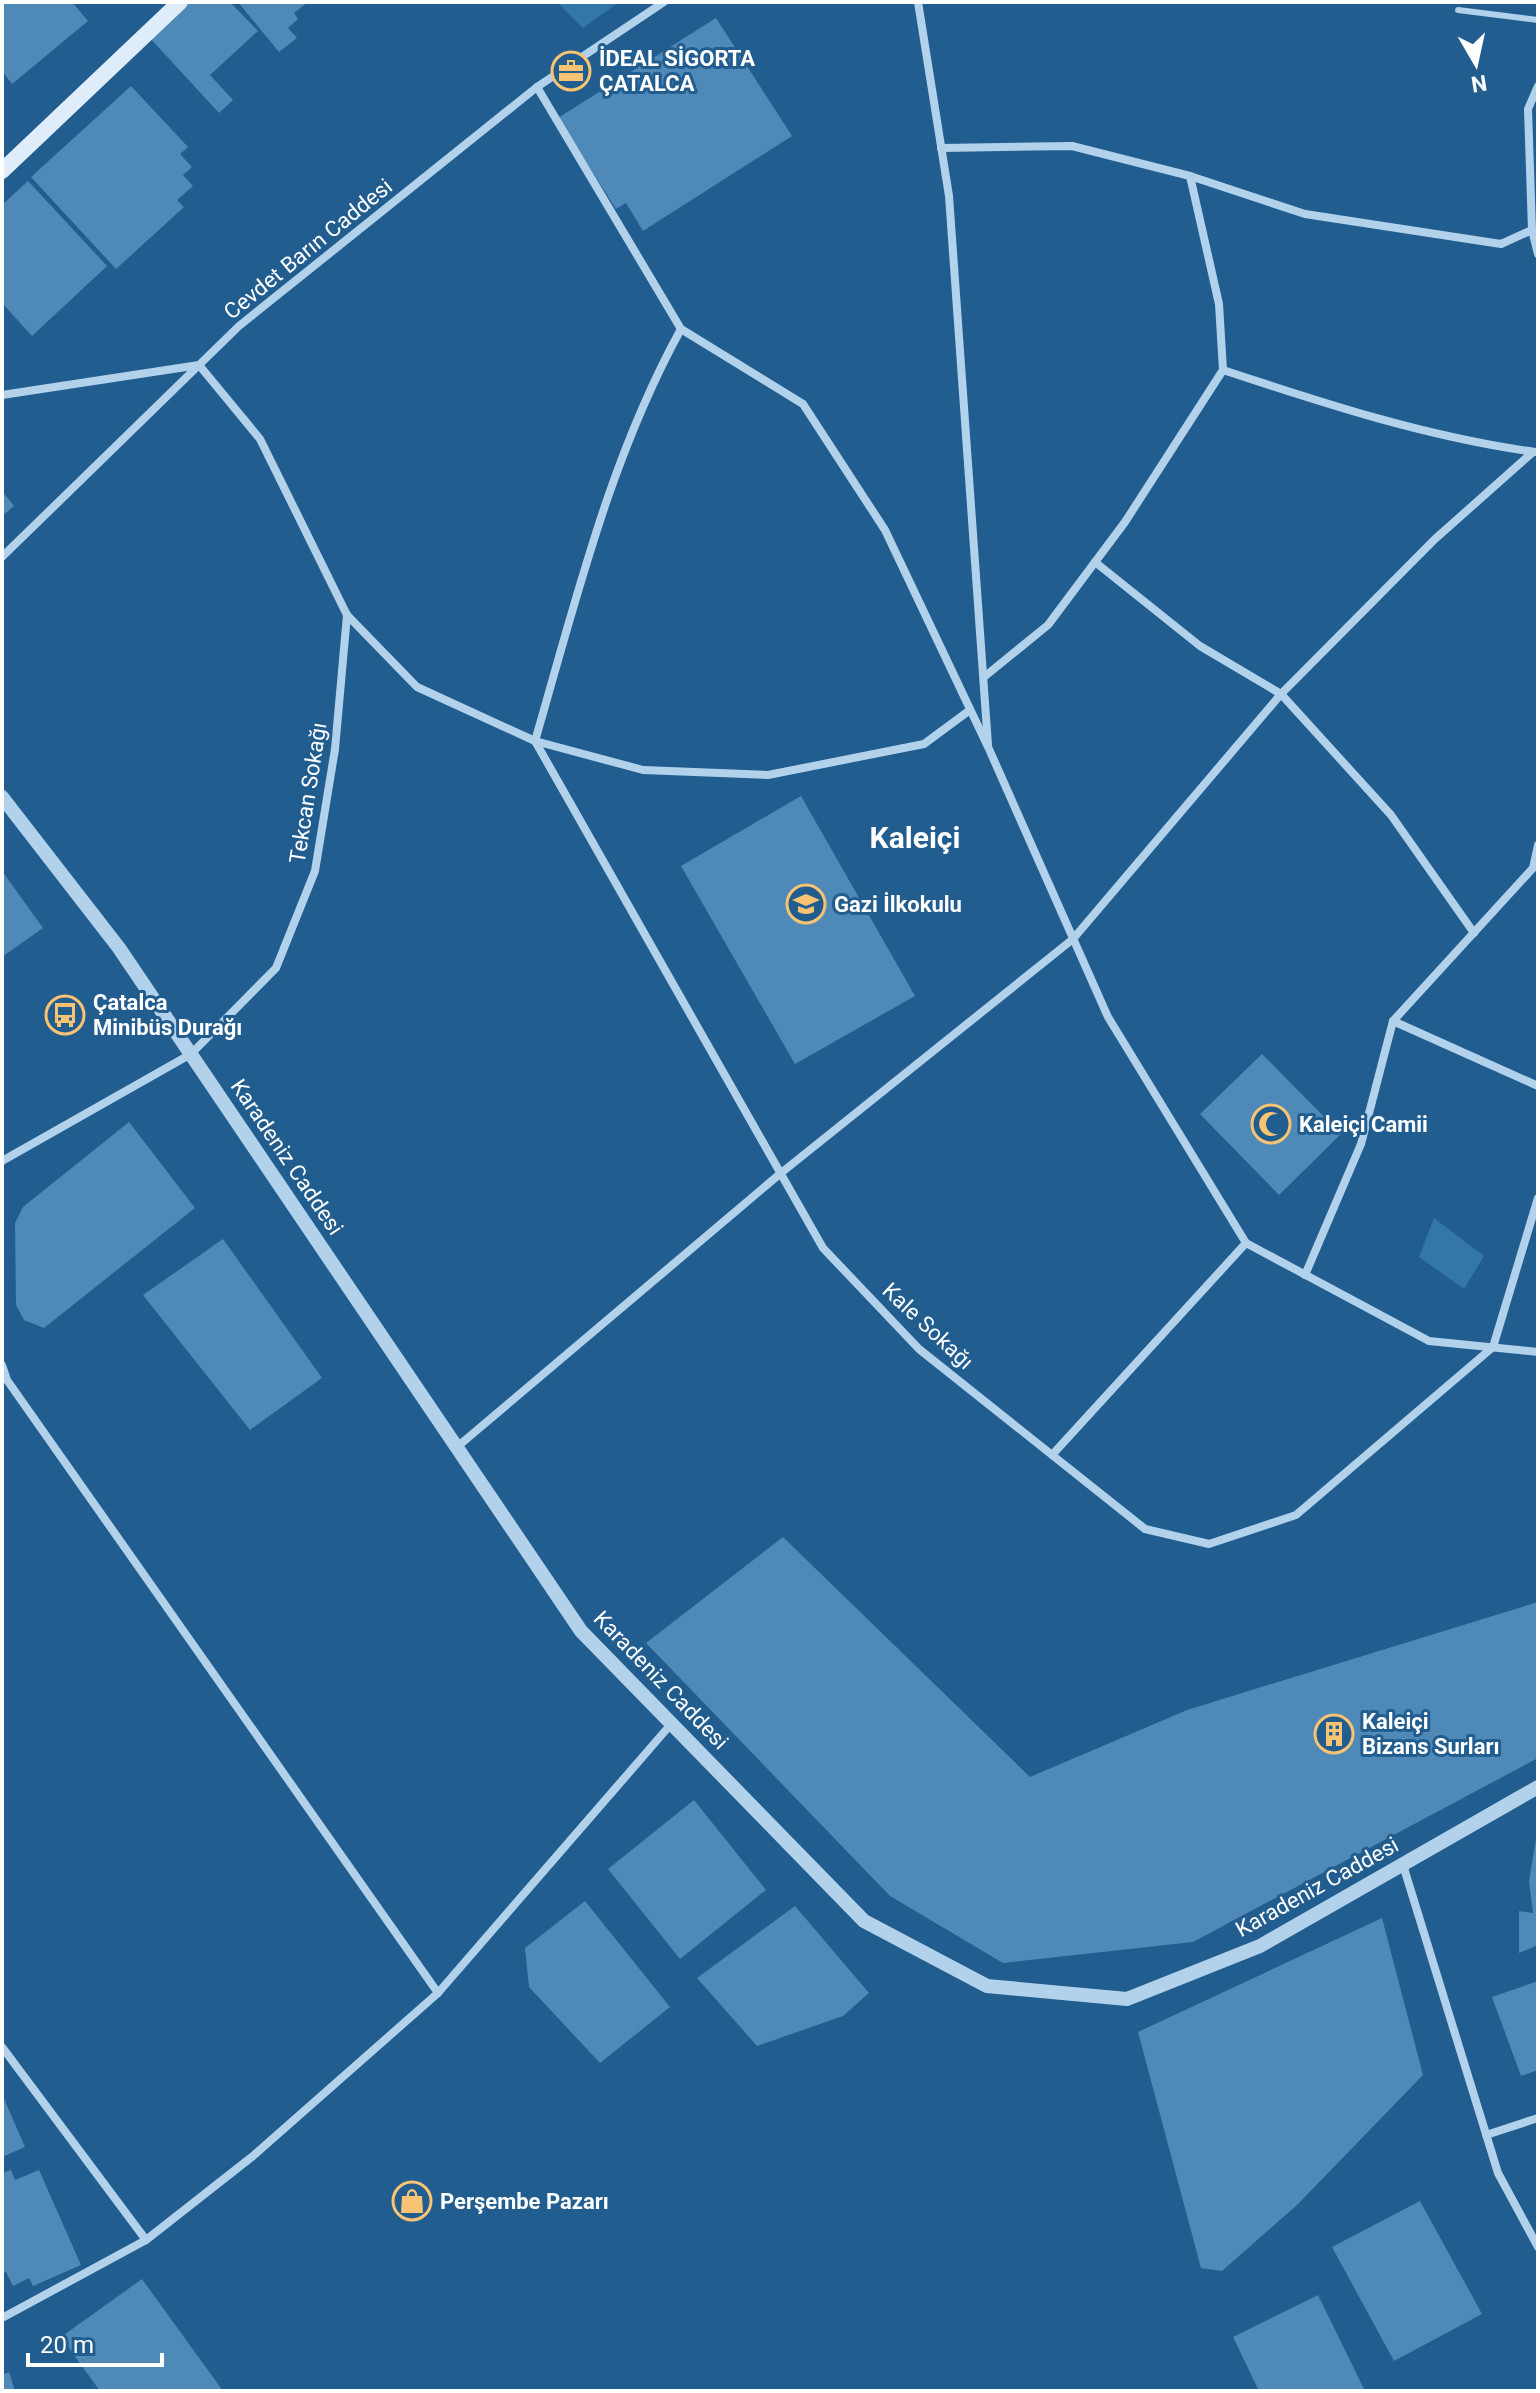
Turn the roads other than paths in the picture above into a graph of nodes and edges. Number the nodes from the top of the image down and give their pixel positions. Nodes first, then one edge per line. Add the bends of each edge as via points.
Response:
1 (180, 2) edge
2 (664, 2) edge
3 (918, 2) edge
4 (1458, 10) dead end
5 (1538, 20) edge
6 (1538, 86) edge
7 (537, 87) junction
8 (941, 148) junction
9 (2, 171) edge
10 (1190, 176) junction
11 (1532, 230) junction
12 (1538, 254) edge
13 (681, 329) junction
14 (199, 365) junction
15 (1223, 370) junction
16 (2, 395) edge
17 (1536, 452) edge
18 (2, 557) edge
19 (1095, 562) junction
20 (347, 615) junction
21 (984, 677) junction
22 (1281, 694) junction
23 (970, 710) junction
24 (535, 741) junction
25 (989, 749) junction
26 (2, 797) edge
27 (1538, 845) edge
28 (1536, 869) edge
29 (1474, 933) junction
30 (1073, 939) junction
31 (1393, 1021) junction
32 (191, 1054) junction
33 (1538, 1086) edge
34 (2, 1161) edge
35 (781, 1173) junction
36 (1538, 1198) edge
37 (1246, 1243) junction
38 (1305, 1275) junction
39 (1493, 1347) junction
40 (1538, 1352) edge
41 (2, 1365) edge
42 (457, 1447) junction
43 (1052, 1455) junction
44 (672, 1723) junction
45 (1538, 1787) edge
46 (1403, 1865) junction
47 (438, 1993) junction
48 (2, 2047) edge
49 (1538, 2118) edge
50 (1486, 2135) junction
51 (146, 2240) junction
52 (1538, 2247) edge
53 (2, 2318) edge

1 - 9 main road
2 - 7 street, Cevdet Barın Caddesi
3 - 8 street
4 - 5 lane
6 - 11 street via 1528,109
7 - 13 street
7 - 14 street, Cevdet Barın Caddesi via 239,326
8 - 10 street via 1072,146
8 - 21 street via 949,196
10 - 11 street via 1320,217 1501,244
10 - 15 street via 1219,304
11 - 12 street
13 - 23 street via 803,404 885,530
13 - 24 street via 609,485
14 - 16 street
14 - 18 street, Cevdet Barın Caddesi
14 - 20 street via 260,439
15 - 17 street via 1358,415
15 - 19 street
17 - 22 street via 1435,539
19 - 21 street via 1048,625
19 - 22 street via 1200,646
20 - 24 street via 417,687
20 - 32 street, Tekcan Sokağı via 335,749 315,871 276,968
21 - 25 street
22 - 29 street via 1391,815
22 - 30 street
23 - 24 street via 924,744 768,775 643,770
23 - 25 street
24 - 35 street, Kale Sokağı
25 - 30 street
26 - 32 street, Karadeniz Caddesi via 119,948
27 - 28 street
28 - 29 street
29 - 31 street
30 - 35 street
30 - 37 street via 1108,1017
31 - 33 street
31 - 38 street via 1361,1144
32 - 34 street, Tekcan Sokağı
32 - 42 street, Karadeniz Caddesi
35 - 42 street
35 - 43 street, Kale Sokağı via 823,1248 919,1349
36 - 39 street
37 - 38 street
37 - 43 street
38 - 39 street via 1429,1341
39 - 40 street
39 - 43 street, Kale Sokağı via 1296,1515 1209,1544 1145,1529
41 - 47 street via 7,1380
42 - 44 street, Karadeniz Caddesi via 581,1631
44 - 46 street, Karadeniz Caddesi via 864,1921 987,1986 1127,1999 1260,1946
44 - 47 street
45 - 46 street, Karadeniz Caddesi
46 - 50 street
47 - 51 street via 253,2156
48 - 51 street
49 - 50 street
50 - 52 street via 1498,2173
51 - 53 street

